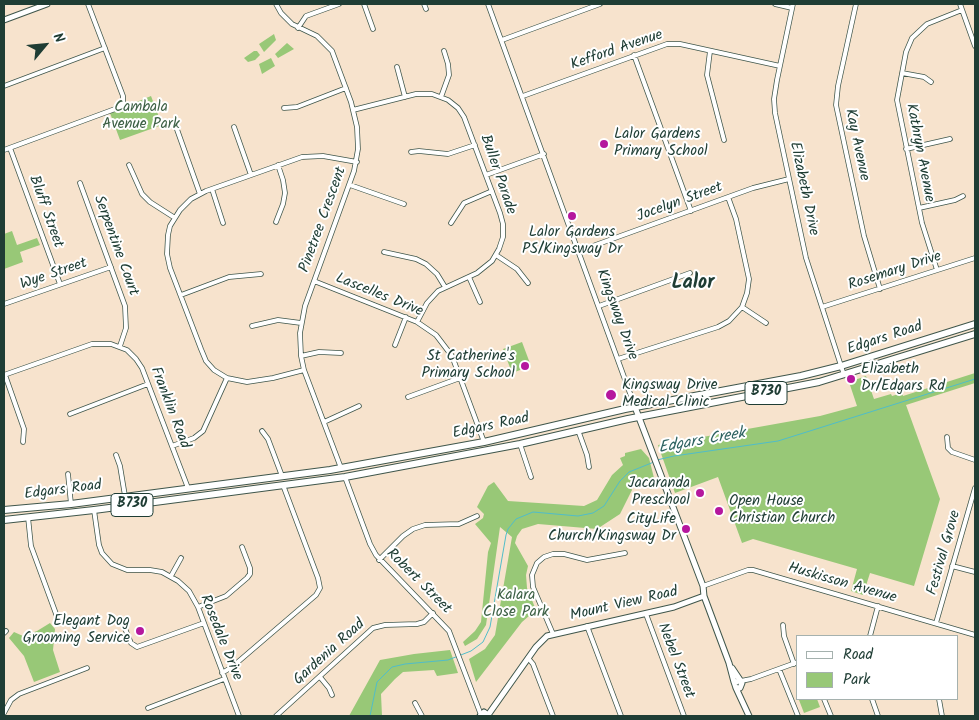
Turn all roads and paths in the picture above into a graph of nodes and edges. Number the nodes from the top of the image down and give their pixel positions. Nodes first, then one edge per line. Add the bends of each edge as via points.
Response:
1 (47, 4) edge
2 (88, 4) edge
3 (276, 4) edge
4 (339, 4) edge
5 (364, 4) edge
6 (424, 4) edge
7 (488, 4) edge
8 (600, 4) edge
9 (775, 4) edge
10 (856, 4) edge
11 (960, 4) edge
12 (38, 5) edge
13 (793, 6) edge
14 (426, 9) dead end
15 (962, 10) junction
16 (4, 20) edge
17 (298, 28) junction
18 (374, 29) dead end
19 (502, 40) junction
20 (975, 46) edge
21 (105, 48) junction
22 (444, 51) dead end
23 (710, 51) junction
24 (634, 55) junction
25 (780, 66) junction
26 (397, 67) dead end
27 (902, 73) junction
28 (931, 82) dead end
29 (4, 86) edge
30 (346, 88) junction
31 (522, 96) junction
32 (405, 97) junction
33 (441, 97) junction
34 (284, 108) dead end
35 (353, 110) junction
36 (174, 121) dead end
37 (234, 127) dead end
38 (950, 139) dead end
39 (724, 140) dead end
40 (475, 145) junction
41 (10, 148) junction
42 (906, 149) junction
43 (4, 150) edge
44 (411, 152) dead end
45 (544, 154) junction
46 (357, 162) junction
47 (129, 164) dead end
48 (278, 165) junction
49 (250, 175) junction
50 (486, 175) junction
51 (789, 179) junction
52 (80, 183) dead end
53 (350, 185) junction
54 (212, 189) junction
55 (492, 191) junction
56 (200, 194) junction
57 (964, 196) dead end
58 (728, 197) junction
59 (404, 204) dead end
60 (919, 208) junction
61 (691, 211) junction
62 (174, 218) junction
63 (276, 222) dead end
64 (223, 223) dead end
65 (451, 223) dead end
66 (384, 252) dead end
67 (579, 252) junction
68 (496, 255) junction
69 (975, 258) edge
70 (111, 267) junction
71 (937, 270) junction
72 (690, 272) dead end
73 (260, 274) dead end
74 (469, 277) junction
75 (314, 281) junction
76 (528, 283) dead end
77 (60, 284) junction
78 (445, 287) junction
79 (880, 289) junction
80 (181, 295) junction
81 (480, 302) dead end
82 (4, 304) edge
83 (599, 306) junction
84 (822, 307) junction
85 (742, 308) junction
86 (406, 317) junction
87 (417, 322) junction
88 (766, 322) dead end
89 (301, 323) junction
90 (975, 324) edge
91 (252, 326) dead end
92 (955, 329) junction
93 (975, 334) edge
94 (958, 338) junction
95 (120, 346) junction
96 (395, 346) dead end
97 (341, 353) dead end
98 (301, 356) junction
99 (618, 359) junction
100 (841, 366) junction
101 (304, 370) junction
102 (4, 375) edge
103 (844, 375) junction
104 (227, 378) junction
105 (460, 378) junction
106 (148, 384) junction
107 (408, 397) dead end
108 (359, 406) dead end
109 (635, 407) junction
110 (70, 414) dead end
111 (640, 417) junction
112 (324, 422) junction
113 (549, 427) junction
114 (578, 430) junction
115 (262, 431) dead end
116 (551, 437) junction
117 (947, 437) dead end
118 (23, 442) dead end
119 (484, 442) junction
120 (520, 444) junction
121 (172, 446) junction
122 (414, 454) junction
123 (116, 455) dead end
124 (975, 460) edge
125 (417, 464) junction
126 (589, 467) dead end
127 (341, 468) junction
128 (68, 474) dead end
129 (282, 476) junction
130 (345, 477) junction
131 (531, 477) dead end
132 (236, 482) junction
133 (283, 485) junction
134 (188, 488) junction
135 (975, 488) edge
136 (237, 492) junction
137 (125, 496) junction
138 (71, 504) junction
139 (4, 510) edge
140 (94, 510) junction
141 (476, 516) dead end
142 (28, 518) junction
143 (4, 520) edge
144 (242, 547) dead end
145 (625, 553) dead end
146 (180, 558) dead end
147 (379, 560) junction
148 (952, 566) junction
149 (975, 572) edge
150 (171, 576) junction
151 (703, 586) junction
152 (704, 596) junction
153 (878, 606) junction
154 (198, 607) junction
155 (433, 613) junction
156 (646, 614) junction
157 (122, 618) dead end
158 (59, 622) dead end
159 (204, 623) junction
160 (936, 623) junction
161 (783, 625) dead end
162 (588, 626) junction
163 (553, 634) junction
164 (870, 635) edge
165 (975, 635) edge
166 (528, 658) junction
167 (796, 663) edge
168 (88, 668) dead end
169 (778, 669) junction
170 (222, 673) junction
171 (320, 677) junction
172 (224, 679) junction
173 (739, 684) junction
174 (332, 695) dead end
175 (824, 700) edge
176 (872, 700) edge
177 (939, 700) edge
178 (415, 703) dead end
179 (148, 708) dead end
180 (4, 713) edge
181 (484, 714) edge
182 (238, 716) edge
183 (276, 716) edge
184 (422, 716) edge
185 (553, 716) edge
186 (621, 716) edge
187 (684, 716) edge
188 (749, 716) edge
189 (798, 716) edge
190 (831, 716) edge
191 (878, 716) edge
192 (942, 716) edge

1 - 12 street
2 - 21 street
3 - 17 street, Pinetree Crescent
4 - 17 street via 308,15
5 - 18 street
6 - 14 street
7 - 19 street, Kingsway Drive
8 - 19 street
9 - 13 street
10 - 79 street, Kay Avenue via 836,105 865,244
11 - 15 street
12 - 16 street
13 - 25 street, Elizabeth Drive
15 - 20 street
15 - 27 street, Kathryn Avenue via 933,21 916,33 909,44
17 - 30 street, Pinetree Crescent via 317,36 328,46
19 - 31 street, Kingsway Drive
21 - 29 street
21 - 41 street via 122,96 122,106
22 - 33 street via 449,75
23 - 24 street, Kefford Avenue via 667,44
23 - 25 street, Kefford Avenue
23 - 39 street via 707,75
24 - 31 street, Kefford Avenue
24 - 61 street
25 - 51 street, Elizabeth Drive via 774,108
26 - 32 street
27 - 28 street via 924,77
27 - 42 street, Kathryn Avenue via 897,106
30 - 34 street
30 - 35 street, Pinetree Crescent
31 - 45 street, Kingsway Drive
32 - 33 street via 422,94
32 - 35 street
33 - 40 street, Buller Parade via 462,113
35 - 46 street, Pinetree Crescent via 358,137
36 - 56 street
37 - 49 street
38 - 42 street
40 - 44 street via 448,154
40 - 50 street, Buller Parade
41 - 43 street
41 - 77 street, Bluff Street
42 - 60 street, Kathryn Avenue
45 - 50 street
45 - 67 street, Kingsway Drive
46 - 48 street via 316,156
46 - 53 street, Pinetree Crescent
47 - 62 street via 142,194
48 - 49 street
48 - 63 street via 285,193
49 - 54 street
50 - 55 street, Buller Parade
51 - 58 street, Jocelyn Street
51 - 84 street, Elizabeth Drive via 806,258
52 - 70 street, Serpentine Court
53 - 59 street
53 - 75 street, Pinetree Crescent
54 - 56 street
54 - 64 street
55 - 65 street via 464,203
55 - 68 street, Buller Parade via 503,224
56 - 62 street via 185,204
57 - 60 street
58 - 61 street, Jocelyn Street
58 - 85 street via 736,219 748,279
60 - 71 street, Kathryn Avenue
61 - 67 street, Jocelyn Street
62 - 80 street via 168,234 167,254
66 - 78 street via 426,264
67 - 83 street, Kingsway Drive
68 - 74 street via 486,267
68 - 76 street via 517,269
69 - 71 street, Rosemary Drive
70 - 77 street, Wye Street
70 - 95 street, Serpentine Court via 126,313 126,328
71 - 79 street, Rosemary Drive
72 - 83 street
73 - 80 street via 229,278
74 - 78 street
74 - 81 street
75 - 86 street, Lascelles Drive
75 - 89 street, Pinetree Crescent
77 - 82 street, Wye Street
78 - 87 street via 427,303
79 - 84 street, Rosemary Drive
80 - 104 street via 206,360
83 - 99 street, Kingsway Drive
84 - 100 street, Elizabeth Drive
85 - 88 street
85 - 99 street via 718,327
86 - 87 street, Lascelles Drive
86 - 96 street
87 - 105 street, Lascelles Drive via 442,341
89 - 91 street via 278,320
89 - 98 street, Pinetree Crescent
90 - 92 main road, Edgars Road / B730
92 - 94 main road
92 - 100 main road, Edgars Road / B730
93 - 94 main road, Edgars Road / B730
94 - 103 main road, Edgars Road / B730
95 - 102 street via 92,344
95 - 106 street, Franklin Road via 140,363
97 - 98 street via 319,352
98 - 101 street, Pinetree Crescent
99 - 109 street, Kingsway Drive
100 - 103 street, Elizabeth Drive
100 - 109 main road, Edgars Road / B730
101 - 104 street via 247,382
101 - 112 street, Pinetree Crescent
102 - 118 street via 24,429
103 - 111 main road, Edgars Road / B730
104 - 121 street via 203,431
105 - 107 street
105 - 119 street, Lascelles Drive
106 - 110 street
106 - 121 street, Franklin Road
108 - 112 street
109 - 111 street, Kingsway Drive
109 - 113 main road, Edgars Road / B730
111 - 114 main road, Edgars Road / B730
111 - 151 street, Kingsway Drive
112 - 127 street, Pinetree Crescent
113 - 116 main road
113 - 119 main road, Edgars Road / B730
114 - 116 main road, Edgars Road / B730
114 - 126 street
115 - 129 street
116 - 120 main road, Edgars Road / B730
117 - 124 street via 948,448 952,452
119 - 122 main road, Edgars Road / B730
120 - 125 main road, Edgars Road / B730
120 - 131 street
121 - 134 street, Franklin Road
122 - 125 main road
122 - 127 main road, Edgars Road / B730
123 - 137 street
125 - 130 main road, Edgars Road / B730
127 - 129 main road, Edgars Road / B730
128 - 138 street
129 - 132 main road, Edgars Road / B730
130 - 133 main road, Edgars Road / B730
130 - 147 street, Robert Street
132 - 134 main road, Edgars Road / B730
132 - 136 main road
133 - 136 main road, Edgars Road / B730
133 - 170 street via 320,588 316,595
134 - 137 main road, Edgars Road / B730
135 - 148 street, Festival Grove
136 - 140 main road, Edgars Road / B730
137 - 138 main road, Edgars Road / B730
138 - 139 main road, Edgars Road / B730
140 - 142 main road, Edgars Road / B730
140 - 150 street, Rosedale Drive via 99,545 112,564 122,569 156,570
141 - 147 street via 459,524 425,525 413,529
142 - 143 main road, Edgars Road / B730
142 - 158 street via 31,546
144 - 154 street via 250,574 226,596
145 - 163 street via 588,560 553,554 537,564 532,575 533,587
146 - 150 street
147 - 155 street, Robert Street
148 - 149 street
148 - 160 street, Festival Grove
150 - 154 street, Rosedale Drive via 189,591
151 - 152 street, Kingsway Drive
151 - 153 street, Huskisson Avenue via 753,570
152 - 156 street, Mount View Road
152 - 173 street, Kingsway Drive
153 - 160 street, Huskisson Avenue
153 - 164 street
154 - 159 street, Rosedale Drive
155 - 171 street, Gardenia Road via 417,624 373,628
155 - 181 street, Robert Street via 450,631
156 - 162 street, Mount View Road
156 - 187 street, Nebel Street
157 - 159 street via 130,643 138,647
159 - 170 street, Rosedale Drive
160 - 165 street, Huskisson Avenue
161 - 167 street via 784,636
162 - 163 street, Mount View Road
162 - 186 street
163 - 166 street, Mount View Road via 541,640
166 - 181 street, Mount View Road
166 - 185 street
167 - 169 street
168 - 180 street via 19,694 11,700
169 - 173 street
169 - 189 street
170 - 172 street, Rosedale Drive
171 - 174 street
171 - 183 street, Gardenia Road
172 - 179 street
172 - 182 street, Rosedale Drive
173 - 188 street, Kingsway Drive
175 - 190 street
176 - 191 street
177 - 192 street
178 - 184 street

